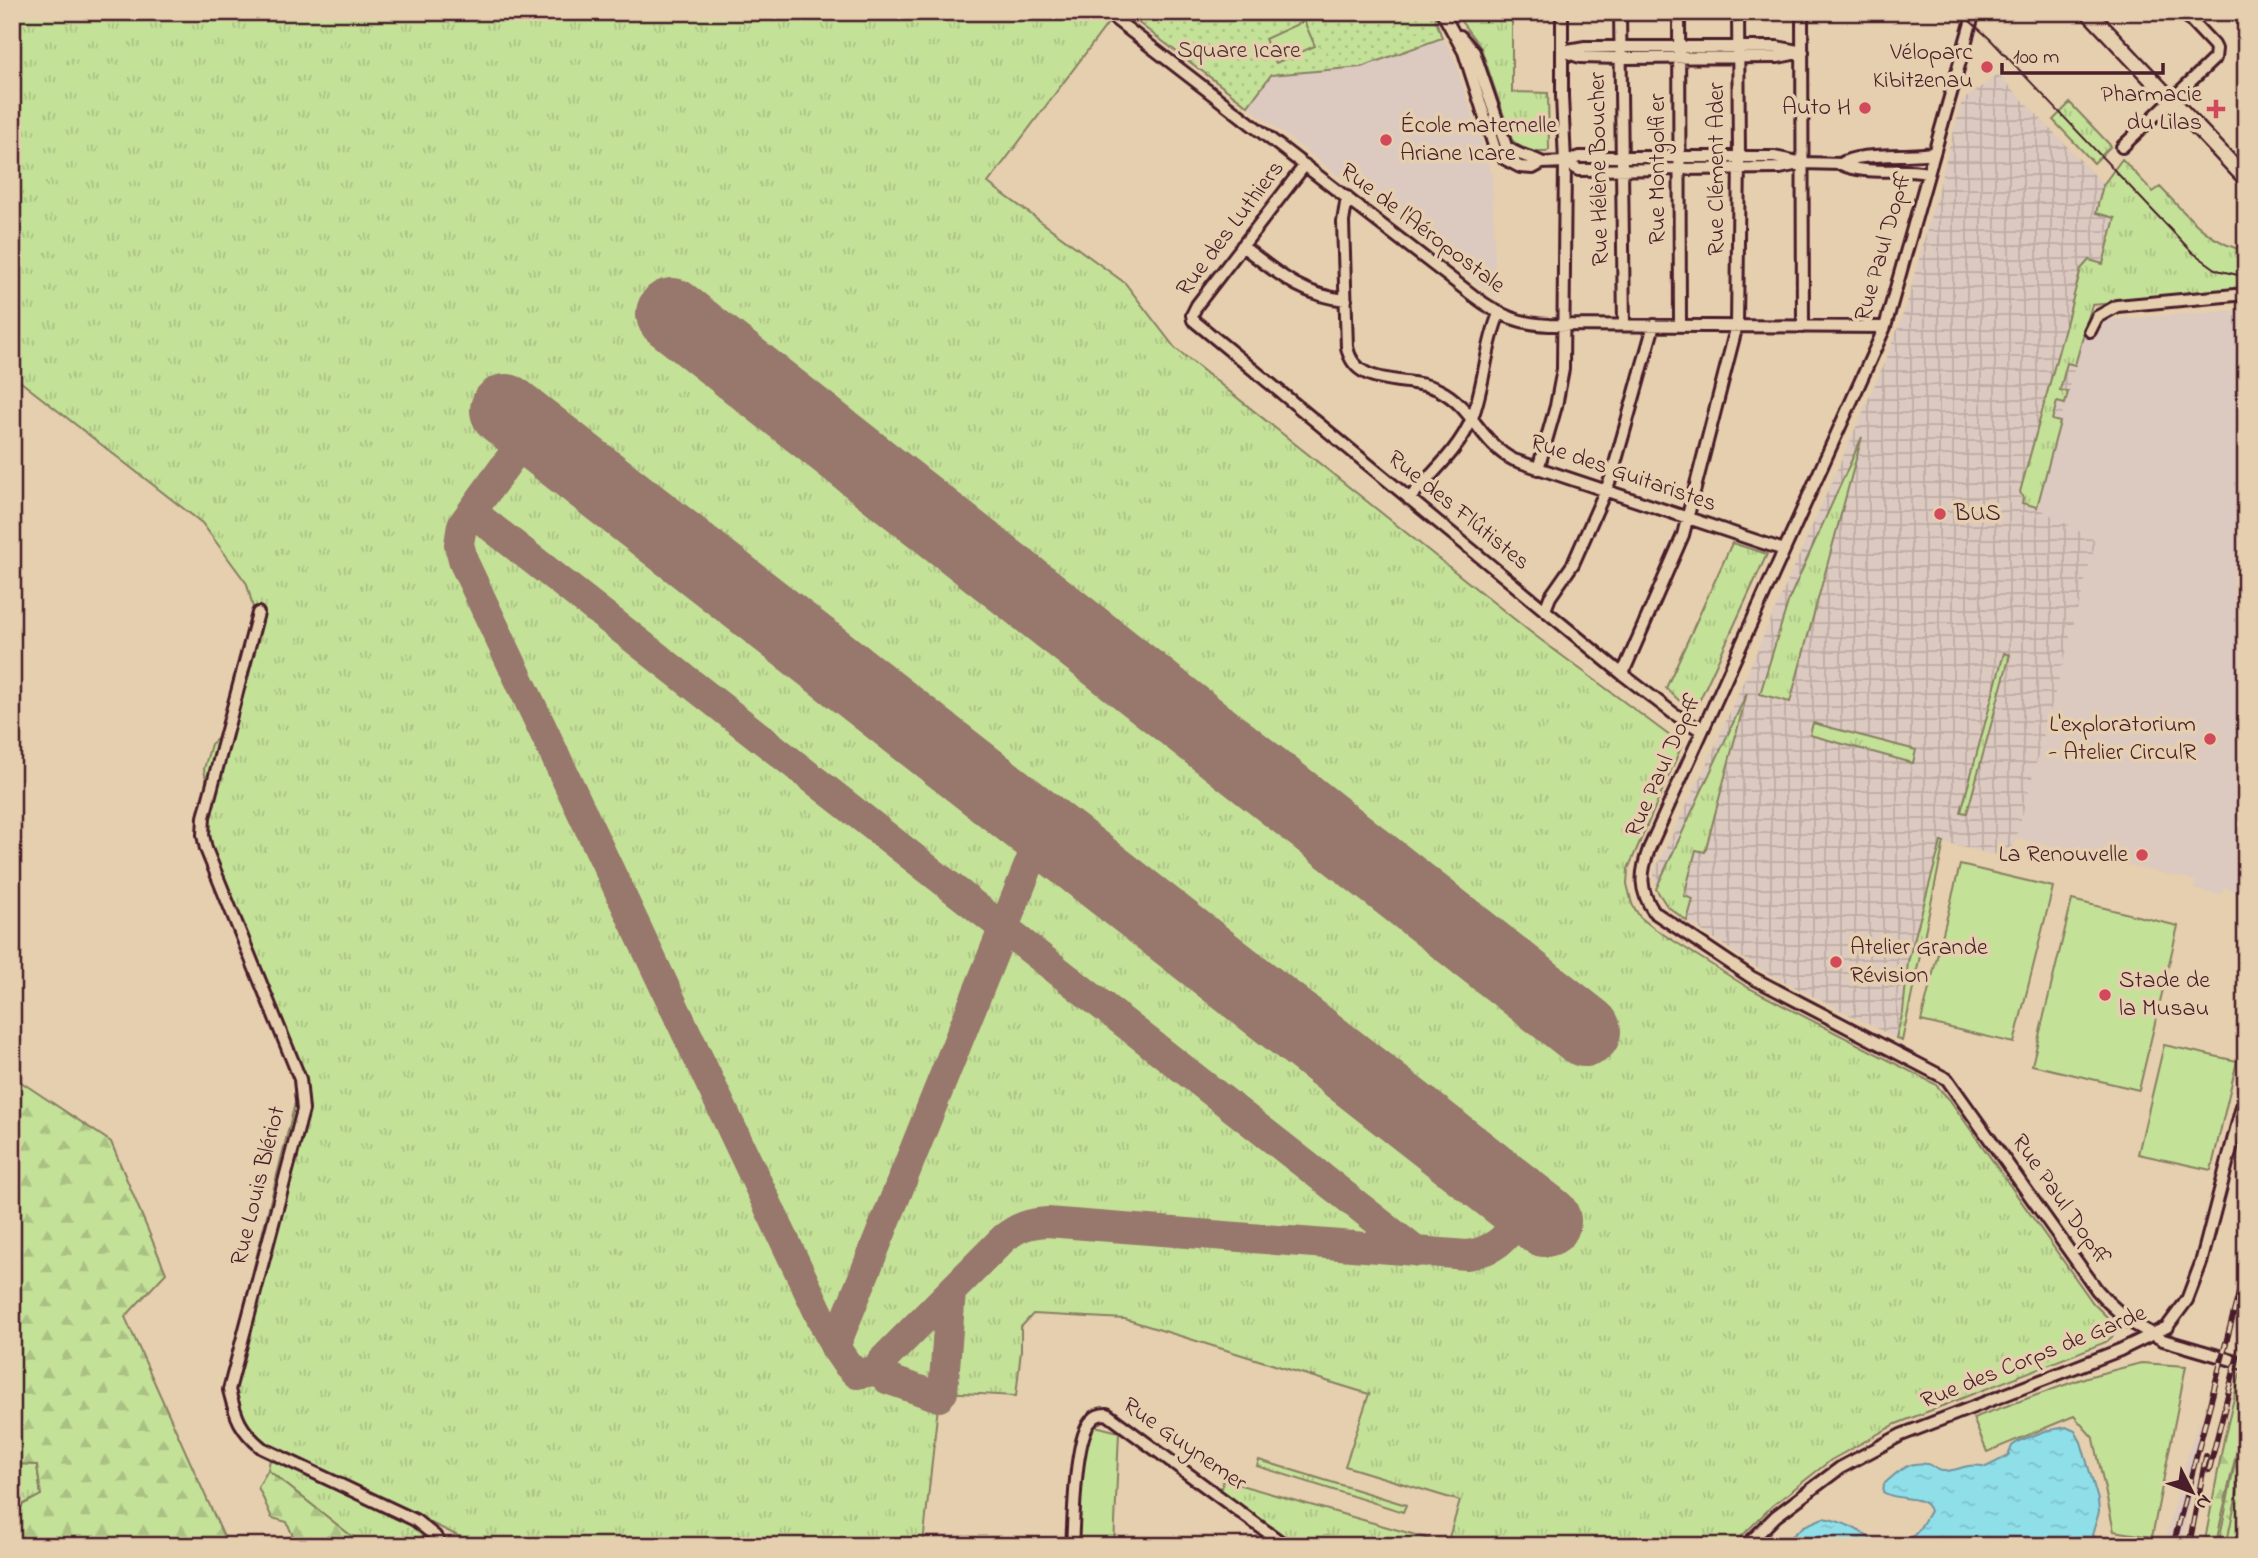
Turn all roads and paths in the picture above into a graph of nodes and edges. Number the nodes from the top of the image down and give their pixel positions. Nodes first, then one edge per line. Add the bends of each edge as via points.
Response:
1 (1562, 12) edge
2 (1620, 12) edge
3 (1679, 12) edge
4 (1738, 12) edge
5 (1802, 12) edge
6 (1973, 12) edge
7 (2088, 12) edge
8 (2183, 12) edge
9 (1112, 14) edge
10 (1443, 16) edge
11 (1562, 51) junction
12 (1620, 52) junction
13 (1680, 52) junction
14 (1738, 52) junction
15 (1803, 52) junction
16 (2172, 101) junction
17 (2122, 147) dead end
18 (1932, 153) junction
19 (1565, 162) junction
20 (1621, 162) junction
21 (1739, 162) junction
22 (1680, 163) junction
23 (1803, 163) junction
24 (1841, 164) junction
25 (1305, 165) junction
26 (1927, 173) junction
27 (2246, 179) edge
28 (1347, 197) junction
29 (1242, 246) junction
30 (2246, 294) edge
31 (1346, 300) junction
32 (1499, 314) junction
33 (1192, 318) joint
34 (1563, 325) junction
35 (1624, 325) junction
36 (1654, 325) junction
37 (1680, 325) junction
38 (1737, 325) junction
39 (1802, 327) junction
40 (1885, 327) junction
41 (2090, 331) dead end
42 (1472, 418) junction
43 (1538, 470) junction
44 (1605, 492) junction
45 (1409, 499) junction
46 (1688, 519) junction
47 (1784, 550) junction
48 (1545, 610) junction
49 (258, 613) dead end
50 (1621, 673) junction
51 (1702, 731) junction
52 (2246, 1091) edge
53 (2152, 1335) junction
54 (2246, 1364) edge
55 (442, 1546) edge
56 (1072, 1546) edge
57 (1286, 1546) edge
58 (1746, 1546) edge

1 - 11 street
2 - 12 street, Rue Hélène Boucher
3 - 13 street, Rue Montgolfier
4 - 14 street, Rue Clément Ader
5 - 15 street
6 - 18 street, Rue Paul Dopff
7 - 16 street
8 - 16 street via 2214,45 2216,55
9 - 25 street, Rue de l'Aéropostale
10 - 19 street via 1474,51 1506,146 1542,163
11 - 12 street via 1585,47
11 - 19 street
12 - 13 street
12 - 20 street, Rue Hélène Boucher
13 - 14 street
13 - 22 street, Rue Montgolfier
14 - 15 street via 1777,47
14 - 21 street, Rue Clément Ader
15 - 23 street
16 - 17 street
16 - 27 street
18 - 24 street via 1852,157
18 - 26 street, Rue Paul Dopff
19 - 20 street via 1579,170
19 - 34 street
20 - 22 street
20 - 35 street, Rue Hélène Boucher
21 - 22 street
21 - 23 street via 1780,168
21 - 38 street, Rue Clément Ader
22 - 37 street, Rue Montgolfier
23 - 24 street
23 - 39 street
24 - 26 street via 1853,169
25 - 28 street, Rue de l'Aéropostale
25 - 29 street, Rue des Luthiers
26 - 40 street, Rue Paul Dopff
28 - 31 street, Rue des Guitaristes via 1343,222
28 - 32 street, Rue de l'Aéropostale
29 - 31 street via 1304,290
29 - 33 street, Rue des Luthiers
30 - 41 street via 2117,306 2097,317
31 - 42 street, Rue des Guitaristes via 1347,347 1358,368 1374,377 1434,387
32 - 34 street, Rue de l'Aéropostale via 1524,323
32 - 42 street
33 - 45 street, Rue des Flûtistes
34 - 35 street, Rue de l'Aéropostale
34 - 43 street via 1562,379
35 - 36 street, Rue de l'Aéropostale
36 - 37 street, Rue de l'Aéropostale
36 - 44 street
37 - 38 street, Rue de l'Aéropostale
38 - 39 street, Rue de l'Aéropostale
38 - 46 street, Rue Clément Ader
39 - 40 street, Rue de l'Aéropostale
40 - 47 street, Rue Paul Dopff
42 - 43 street, Rue des Guitaristes via 1501,453
42 - 45 street via 1461,438
43 - 44 street, Rue des Guitaristes
44 - 46 street, Rue des Guitaristes
44 - 48 street via 1573,564
45 - 48 street, Rue des Flûtistes
46 - 47 street, Rue des Guitaristes
46 - 50 street, Rue Clément Ader
47 - 51 street, Rue Paul Dopff
48 - 50 street, Rue des Flûtistes
49 - 55 street, Rue Louis Blériot via 203,835 300,1079 303,1110 229,1390 237,1419 262,1448 415,1520
50 - 51 street, Rue des Flûtistes
51 - 53 street, Rue Paul Dopff via 1641,870 1646,900 1654,912 1751,977 1947,1079 2098,1290 2130,1322
52 - 53 street, Rue des Corps de Garde via 2192,1289 2172,1322
53 - 54 street, Rue Paul Dopff
53 - 58 street, Rue des Corps de Garde via 1901,1435 1840,1468 1776,1516
56 - 57 street, Rue Guynemer via 1078,1460 1087,1426 1102,1414 1112,1415

